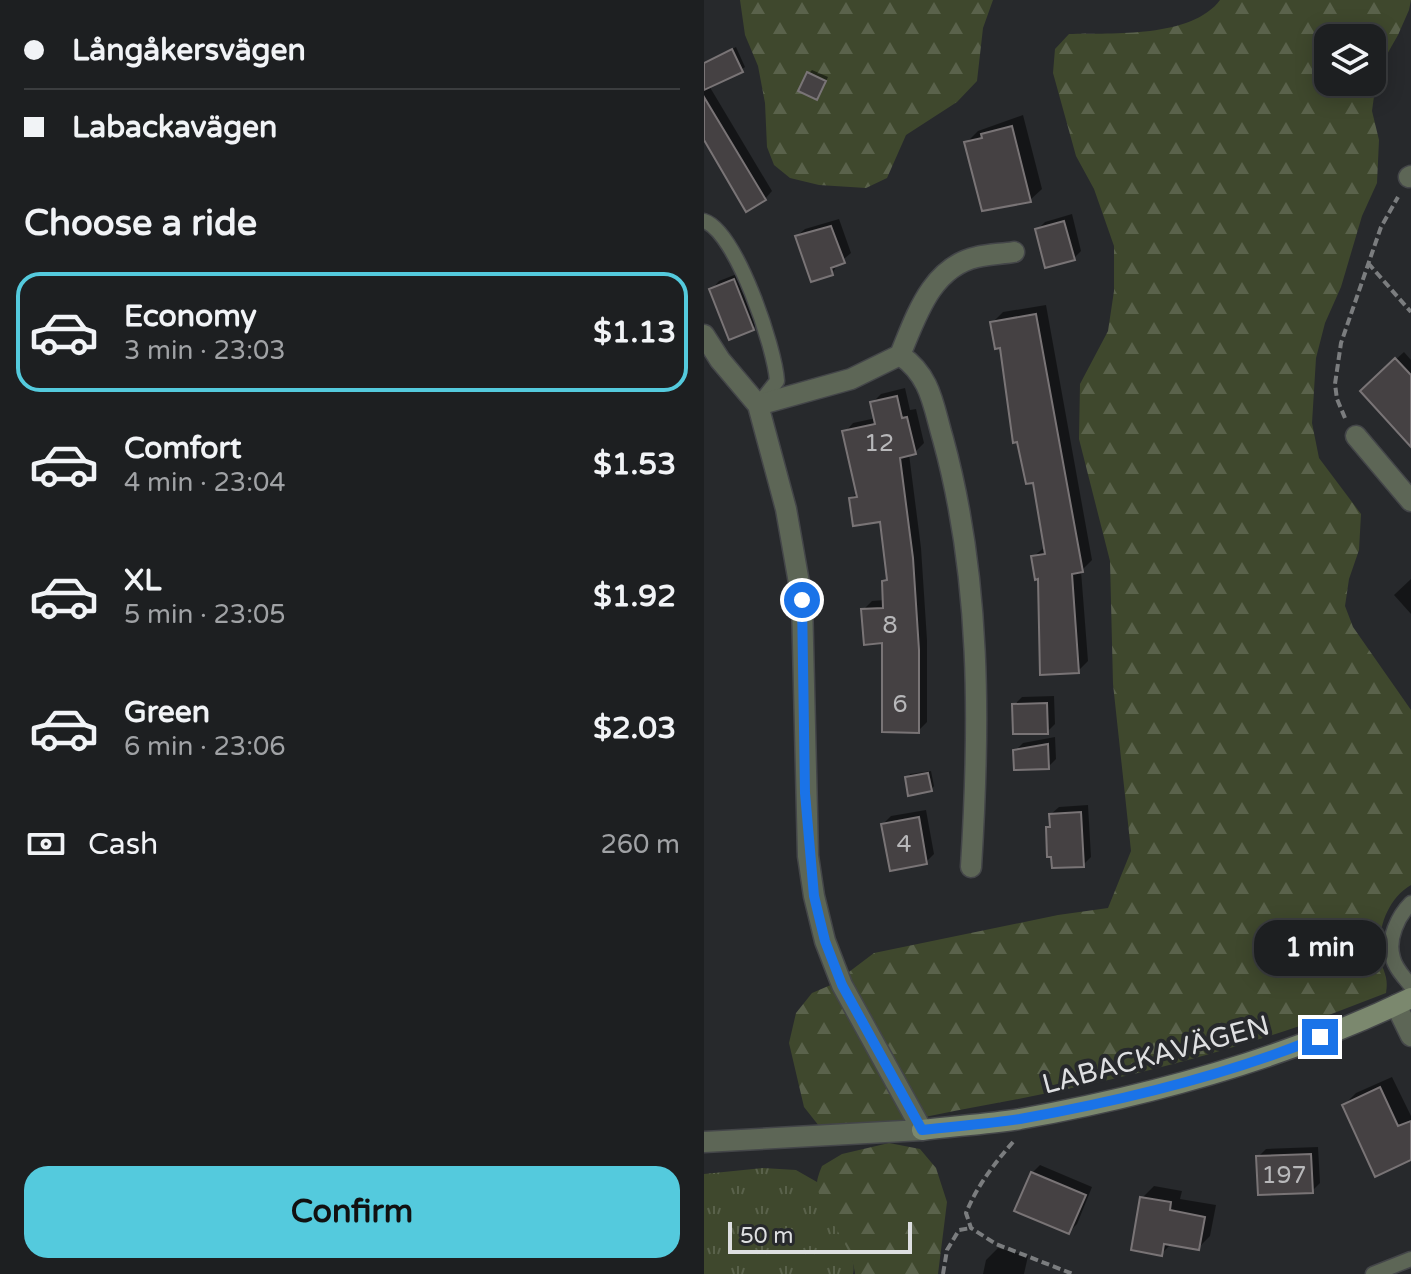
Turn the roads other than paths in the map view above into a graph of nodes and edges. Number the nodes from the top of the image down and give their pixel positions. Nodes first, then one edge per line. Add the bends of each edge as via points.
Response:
1 (704, 221) edge
2 (1014, 252) dead end
3 (704, 335) edge
4 (900, 355) junction
5 (758, 405) junction
6 (1356, 436) road end
7 (1411, 501) edge
8 (971, 867) dead end
9 (1411, 903) edge
10 (1411, 986) edge
11 (1403, 1002) edge
12 (1411, 1036) edge
13 (922, 1130) junction
14 (704, 1142) edge
15 (1411, 1259) edge
16 (1373, 1274) edge

1 - 5 lane via 722,234 738,263 776,360 777,381
2 - 4 street via 977,257 946,273 919,310
3 - 5 street
4 - 5 street via 851,379
4 - 8 street via 927,382 950,467 971,587
5 - 13 street via 786,509 802,600 805,793 814,896 842,985
6 - 7 street
9 - 10 lane via 1392,942 1392,957
11 - 12 street, LABACKAVÄGEN
11 - 13 street, LABACKAVÄGEN via 1295,1047 1121,1097 1018,1119
13 - 14 street
15 - 16 lane

